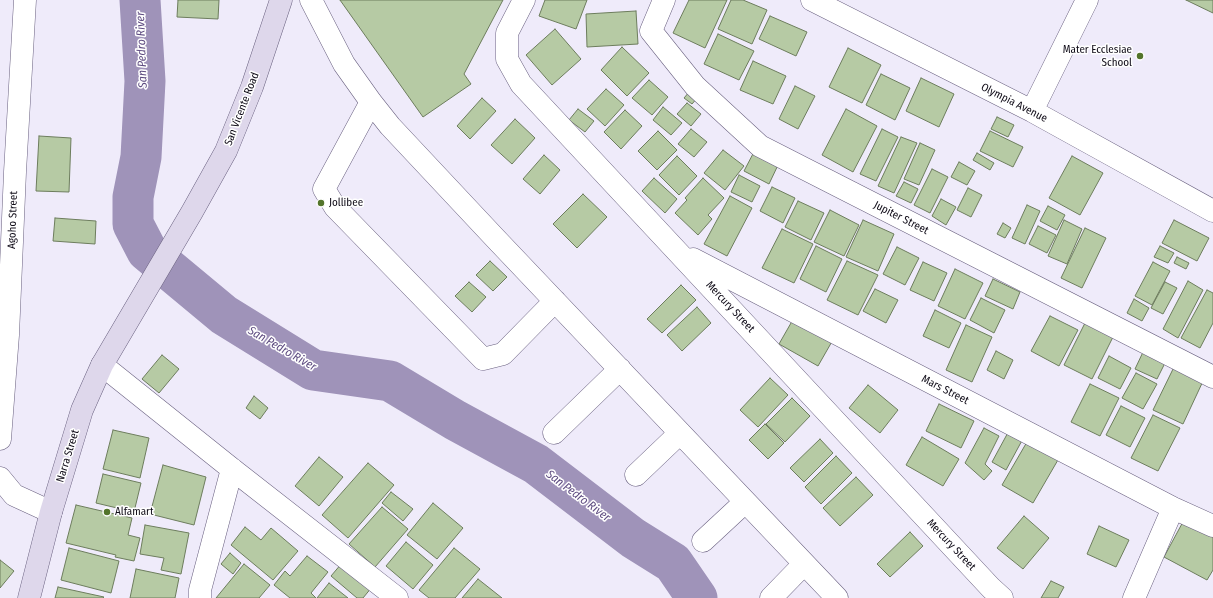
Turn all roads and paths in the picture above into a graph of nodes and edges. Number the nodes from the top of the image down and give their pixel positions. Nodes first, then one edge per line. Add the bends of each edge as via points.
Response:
1 (25, 0) edge
2 (281, 0) edge
3 (311, 0) edge
4 (524, 0) edge
5 (664, 0) edge
6 (812, 0) edge
7 (1087, 0) edge
8 (371, 102) junction
9 (1032, 111) junction
10 (1213, 210) edge
11 (678, 252) junction
12 (555, 301) junction
13 (128, 323) joint
14 (102, 365) junction
15 (620, 369) junction
16 (1213, 377) edge
17 (680, 432) junction
18 (554, 433) dead end
19 (0, 439) edge
20 (232, 469) junction
21 (636, 475) dead end
22 (0, 478) edge
23 (745, 502) junction
24 (1173, 508) junction
25 (51, 512) junction
26 (1213, 526) edge
27 (703, 541) dead end
28 (804, 564) junction
29 (29, 598) edge
30 (200, 598) edge
31 (396, 598) edge
32 (771, 598) edge
33 (837, 598) edge
34 (1002, 598) edge
35 (1134, 598) edge

1 - 19 street, Agoho Street via 8,335
2 - 13 main road, San Vicente Road via 252,87 226,151
3 - 8 street via 344,64
4 - 11 street, Mercury Street via 507,33 506,59 521,84
5 - 16 street, Jupiter Street via 651,31 695,86 760,146
6 - 9 street, Olympia Avenue
7 - 9 street
8 - 12 street via 390,126
8 - 12 street via 324,189 335,207 483,359 502,354
9 - 10 street, Olympia Avenue
11 - 24 street, Mars Street
11 - 34 street, Mercury Street
12 - 15 street
13 - 14 main road, Narra Street
14 - 20 street
14 - 25 main road, Narra Street via 82,410
15 - 17 street
15 - 18 street
17 - 21 street
17 - 23 street
20 - 30 street
20 - 31 street
22 - 25 street via 14,495
23 - 27 street
23 - 28 street
24 - 26 street, Mars Street
24 - 35 street
25 - 29 main road, Narra Street
28 - 32 street
28 - 33 street

